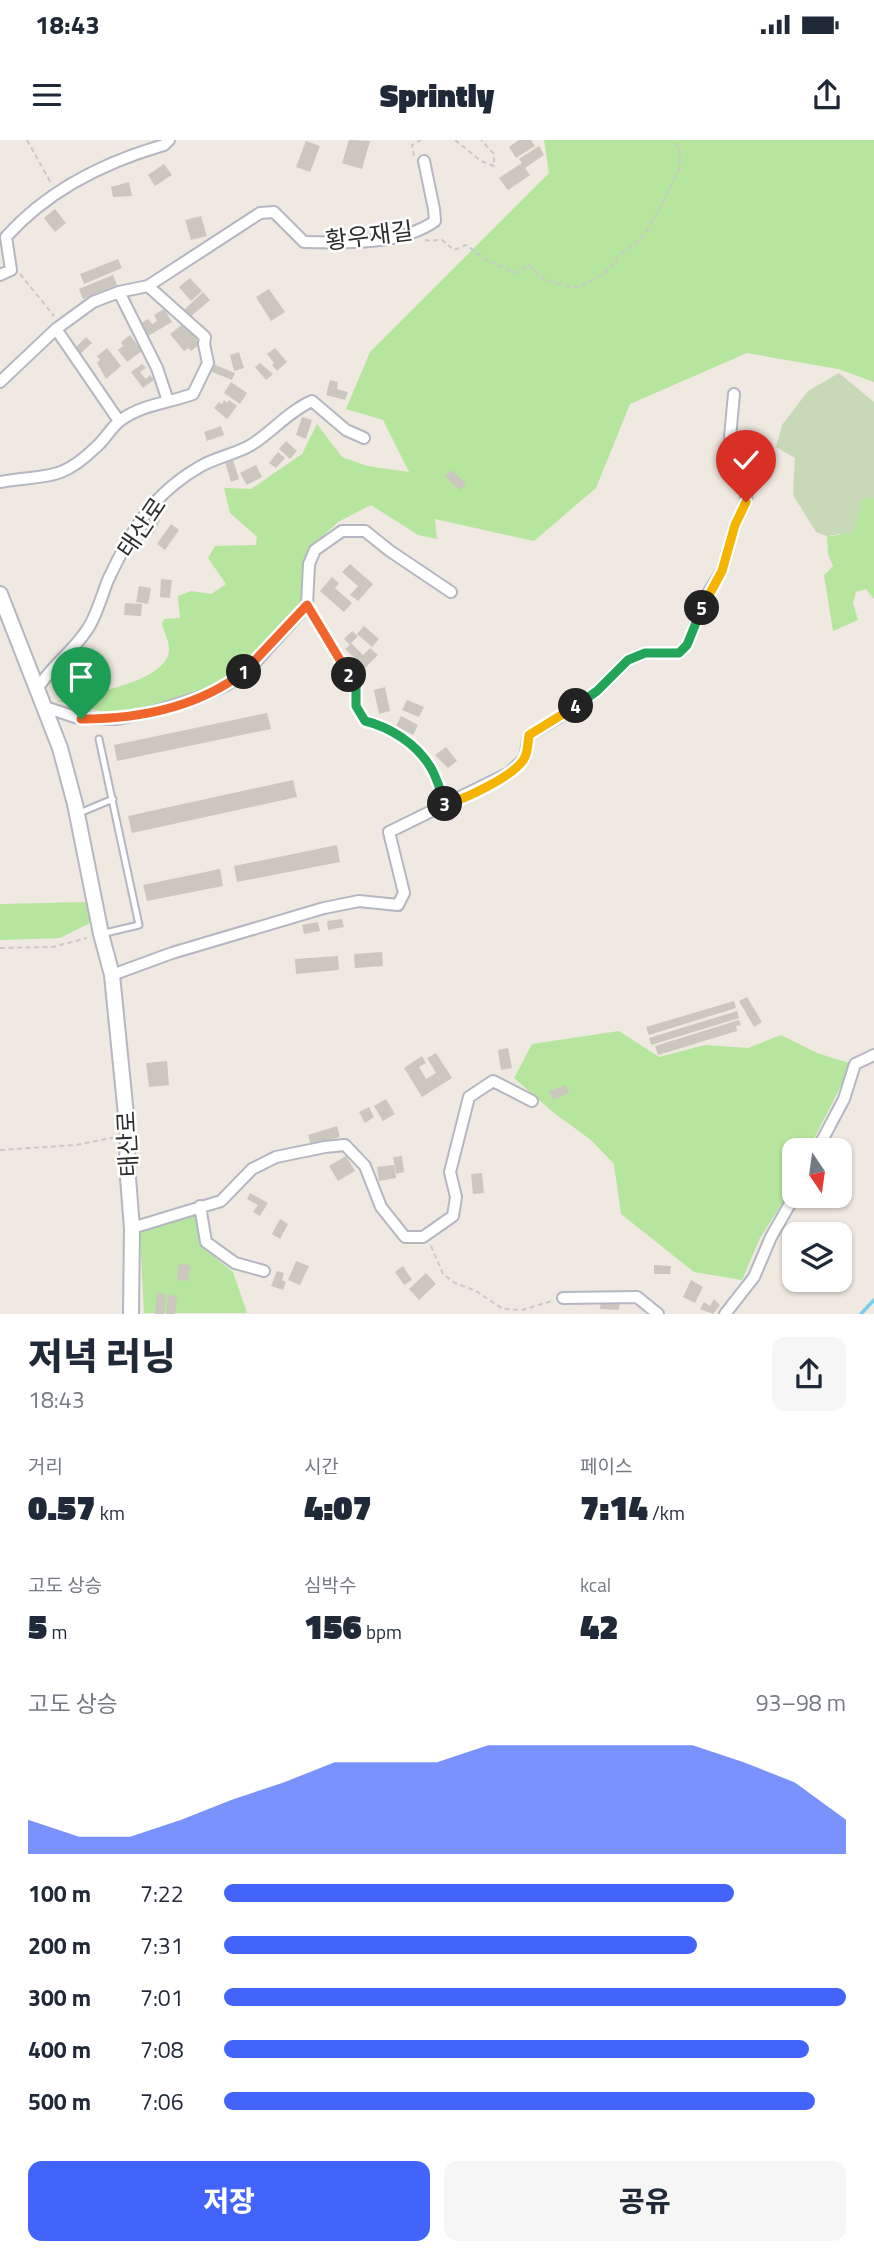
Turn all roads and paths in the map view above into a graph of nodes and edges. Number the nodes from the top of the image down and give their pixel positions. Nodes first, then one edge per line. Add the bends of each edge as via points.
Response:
1 (27, 140) edge
2 (169, 140) edge
3 (421, 140) edge
4 (455, 140) edge
5 (481, 140) edge
6 (675, 140) edge
7 (424, 161) joint
8 (57, 193) junction
9 (408, 233) junction
10 (11, 270) junction
11 (0, 275) edge
12 (148, 286) junction
13 (119, 292) junction
14 (59, 327) junction
15 (0, 382) edge
16 (734, 394) dead end
17 (168, 401) junction
18 (119, 421) junction
19 (364, 438) dead end
20 (0, 482) edge
21 (451, 592) dead end
22 (0, 594) edge
23 (307, 605) junction
24 (36, 691) junction
25 (41, 706) junction
26 (99, 739) dead end
27 (113, 799) junction
28 (446, 805) junction
29 (77, 814) junction
30 (102, 934) junction
31 (0, 948) edge
32 (112, 975) junction
33 (874, 1055) edge
34 (532, 1101) dead end
35 (128, 1135) junction
36 (823, 1138) edge
37 (0, 1150) edge
38 (200, 1206) junction
39 (788, 1208) edge
40 (132, 1228) junction
41 (425, 1236) junction
42 (264, 1271) dead end
43 (563, 1298) joint
44 (131, 1314) edge
45 (658, 1314) edge
46 (725, 1314) edge

1 - 8 path
2 - 8 street via 113,162
3 - 7 path via 412,145 414,156
4 - 5 path via 494,166 494,154
6 - 9 path via 679,170 653,221 605,273 583,285 558,285 528,265 515,273 466,245 454,250 441,239 432,242
7 - 9 street, 황우재길 via 435,221
8 - 10 street via 6,237
9 - 12 street, 황우재길 via 343,243 304,242 275,212 260,213
10 - 11 street
10 - 14 path via 19,272
12 - 13 street, 황우재길
12 - 17 street via 205,337 208,363 202,379 193,394
13 - 14 street, 황우재길 via 93,302
13 - 17 street
14 - 15 street, 황우재길
14 - 18 street
16 - 28 street via 730,437 747,479 746,502 722,571 687,645 679,653 645,653 628,660 597,691 529,735 525,758 509,773
17 - 18 street
18 - 20 street via 95,448 56,476
19 - 24 street, 태산로 via 346,430 312,401 250,446 203,464 160,495 128,542 90,626
21 - 23 street via 365,531 342,531 314,550
22 - 24 street, 태산로
23 - 25 street via 252,666 203,696 117,719 81,719
23 - 28 path via 356,684 356,706 365,721 381,725 411,745 431,768
24 - 25 street, 태산로
25 - 29 street, 태산로 via 60,748
26 - 27 lane
27 - 29 lane
27 - 30 lane via 139,925
28 - 32 street via 389,832 404,893 398,905 359,901 324,908
29 - 30 street, 태산로
30 - 31 path via 53,947
30 - 32 street, 태산로
32 - 35 street, 태산로
33 - 36 street via 855,1064 844,1099
34 - 41 street via 493,1081 469,1097 450,1172 456,1198 453,1216
35 - 37 path via 76,1145
35 - 40 street, 태산로
38 - 40 street
38 - 41 street via 221,1201 252,1169 276,1157 345,1145 365,1166 381,1207 405,1237
38 - 42 street via 206,1242 235,1263
39 - 46 street via 754,1277
40 - 44 street, 태산로
41 - 43 path via 443,1274 503,1309 522,1310
43 - 45 street via 637,1297

